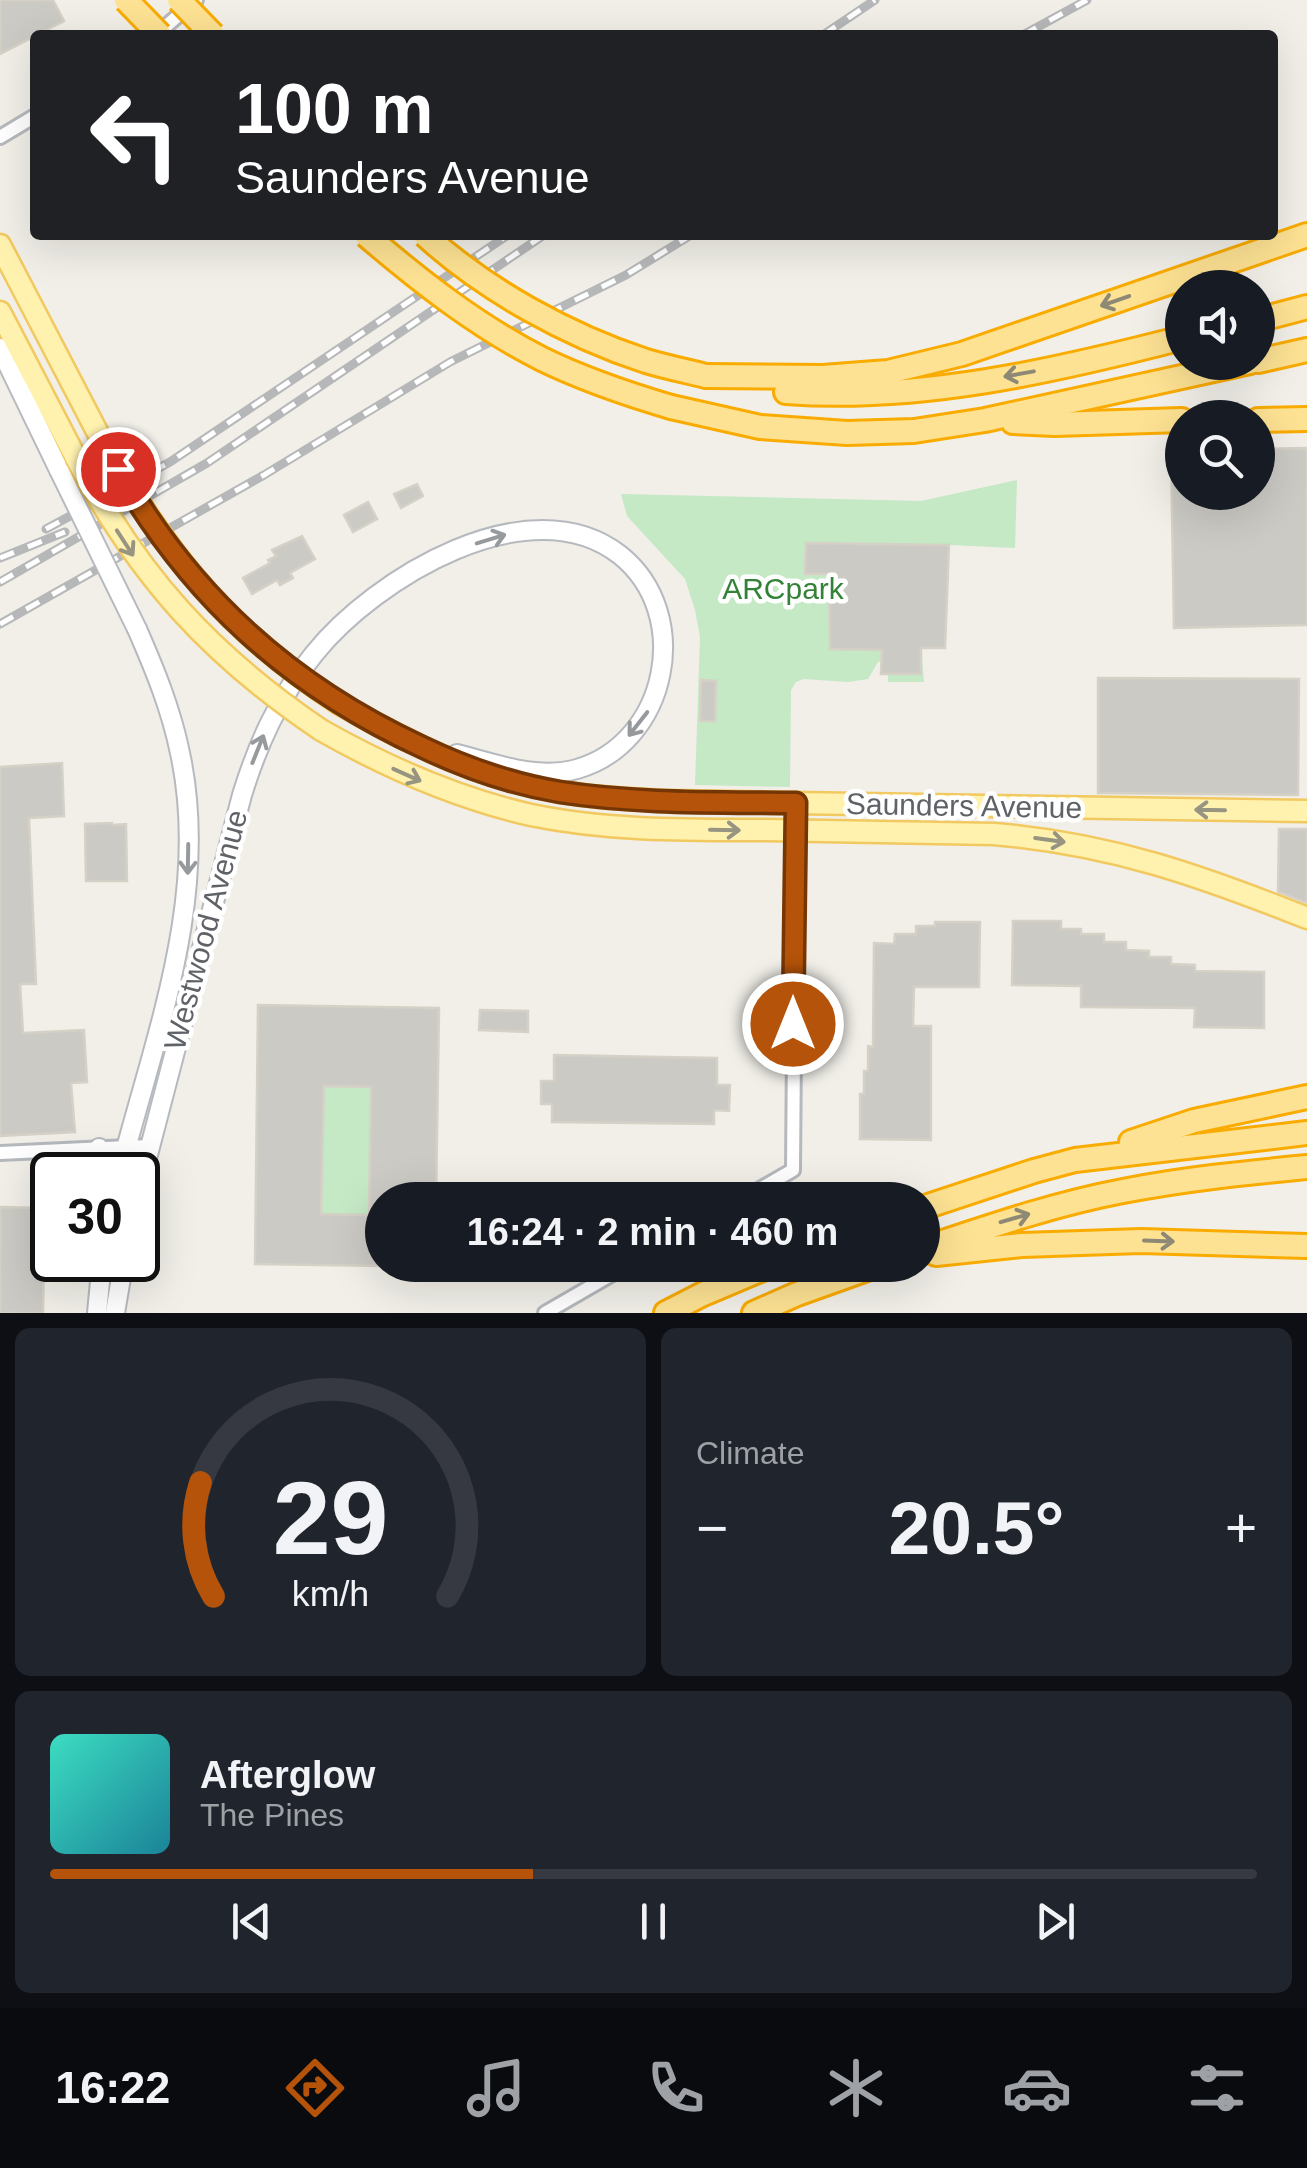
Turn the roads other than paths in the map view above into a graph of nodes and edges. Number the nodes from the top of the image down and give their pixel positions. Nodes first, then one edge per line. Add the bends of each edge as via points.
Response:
1 (126, 0) edge
2 (179, 0) edge
3 (196, 0) edge
4 (153, 30) edge
5 (163, 30) edge
6 (208, 30) edge
7 (30, 119) edge
8 (0, 137) edge
9 (1307, 235) edge
10 (372, 240) edge
11 (431, 240) edge
12 (0, 245) edge
13 (1307, 307) edge
14 (0, 312) edge
15 (1275, 315) edge
16 (1165, 342) edge
17 (0, 348) edge
18 (1307, 350) edge
19 (1275, 357) edge
20 (706, 376) junction
21 (1167, 380) edge
22 (1307, 419) edge
23 (984, 420) junction
24 (1275, 420) edge
25 (1165, 421) edge
26 (68, 464) junction
27 (412, 742) junction
28 (796, 803) junction
29 (1307, 812) edge
30 (796, 831) junction
31 (1307, 918) edge
32 (1307, 1097) edge
33 (1307, 1132) edge
34 (149, 1146) junction
35 (126, 1147) junction
36 (98, 1148) junction
37 (98, 1152) edge
38 (125, 1152) edge
39 (148, 1152) edge
40 (0, 1153) edge
41 (1075, 1160) junction
42 (1307, 1167) edge
43 (772, 1182) edge
44 (940, 1202) edge
45 (940, 1245) edge
46 (1307, 1246) edge
47 (940, 1251) edge
48 (98, 1282) edge
49 (102, 1282) edge
50 (115, 1282) edge
51 (599, 1282) edge
52 (732, 1282) edge
53 (831, 1282) edge
54 (103, 1312) edge
55 (545, 1313) edge
56 (666, 1313) edge
57 (754, 1313) edge

1 - 4 highway, bridge
2 - 6 highway, bridge
3 - 5 street
7 - 8 street
9 -> 20 highway via 962,354 888,372
10 - 23 highway, bridge via 441,298 530,352 672,407 760,427 847,433
11 - 20 highway, bridge via 485,282 594,342
12 - 27 main road, Saunders Avenue, bridge via 160,537 264,649 340,704
13 - 15 highway
14 - 26 main road, Westwood Avenue
16 -> 20 highway via 944,388 869,394 790,392
17 - 26 main road, Westwood Avenue
18 - 19 highway
21 - 23 highway
22 - 24 highway
23 - 25 highway
26 -> 30 main road, bridge via 169,601 206,640 246,676 366,756 428,784 532,815 626,828
26 -> 35 main road, Westwood Avenue, bridge via 165,695 186,788 188,886 177,954
27 - 28 main road, Saunders Avenue via 477,770 557,792
34 -> 27 main road, Westwood Avenue via 253,759 273,713 316,651 352,615 420,568 522,530 594,540 621,556 644,582 661,622 662,671 646,715 610,753 578,769 540,773
29 -> 28 main road, Saunders Avenue
28 - 30 street
30 -> 31 main road via 994,834 1095,847 1187,872
30 - 43 street via 793,1170
32 - 41 highway via 1194,1121
33 - 41 highway
34 - 35 street
34 - 39 main road, Westwood Avenue
35 - 36 street
35 - 38 main road, Westwood Avenue
36 - 37 main road
36 - 40 street
41 - 44 highway
45 -> 42 highway via 1119,1192
47 -> 46 highway via 1141,1241
48 - 54 main road
49 - 54 main road
50 - 54 main road
51 - 55 street
52 - 56 highway
53 - 57 highway

